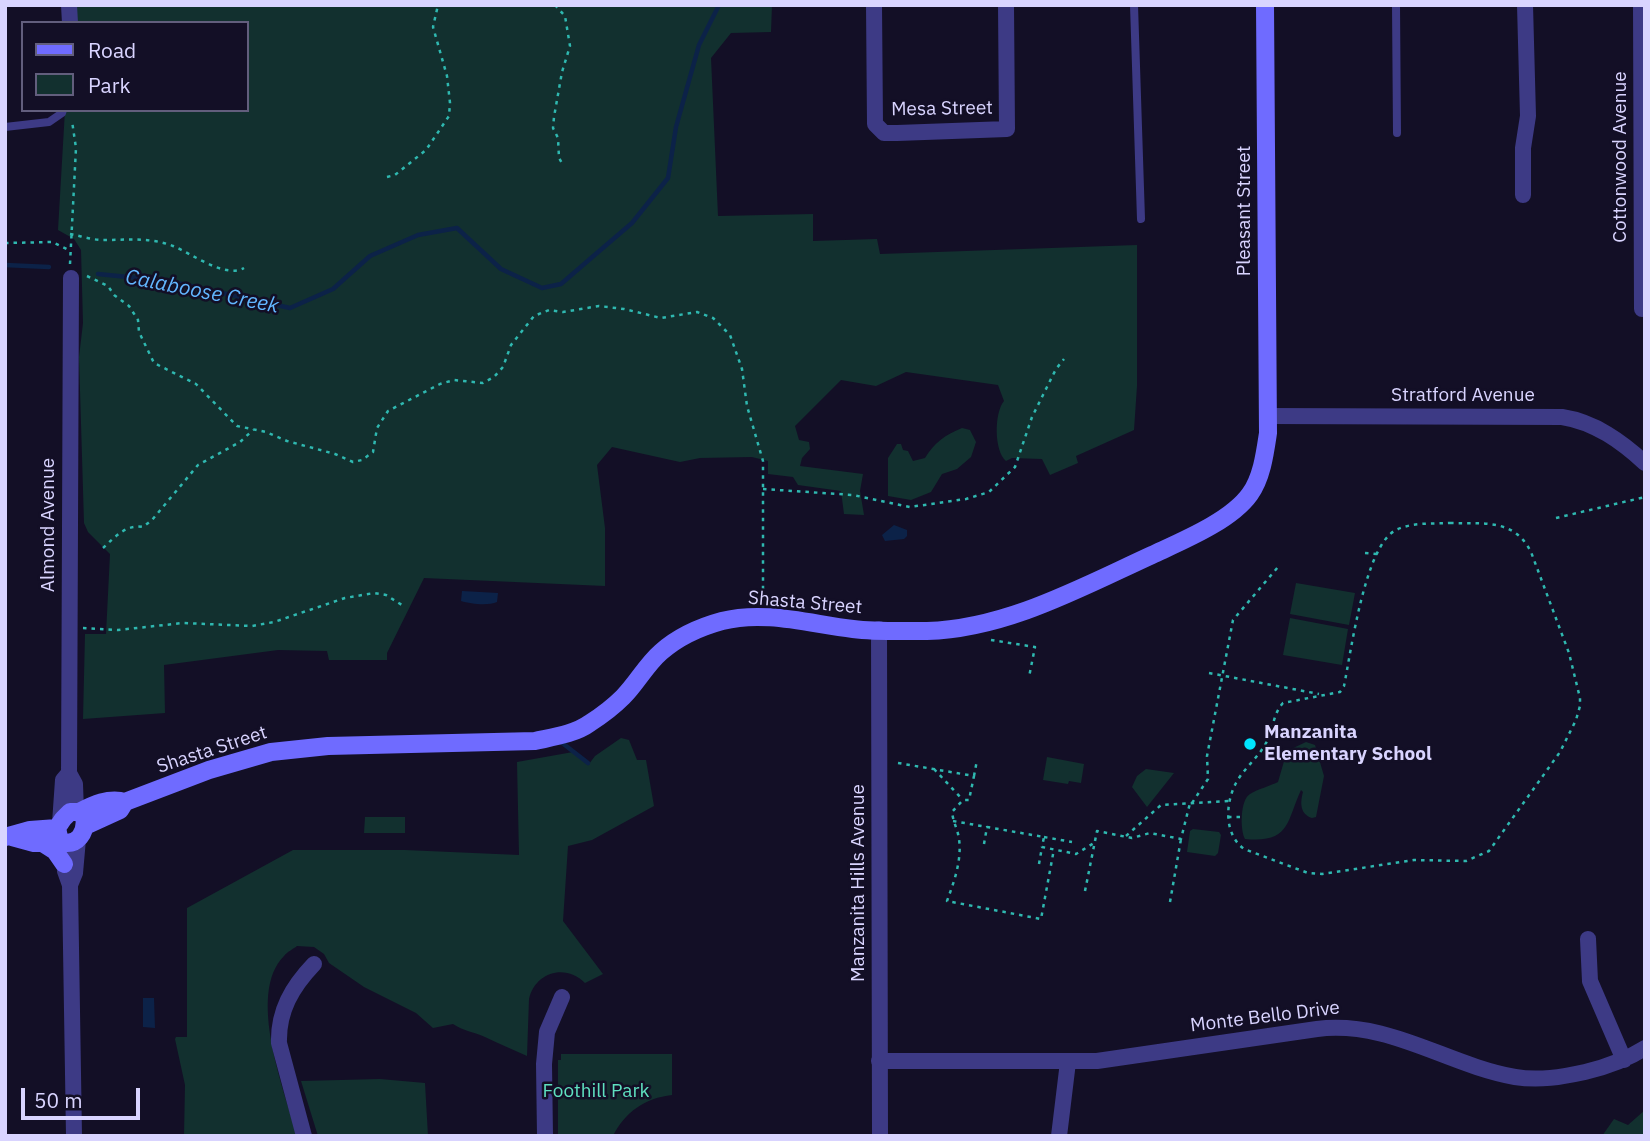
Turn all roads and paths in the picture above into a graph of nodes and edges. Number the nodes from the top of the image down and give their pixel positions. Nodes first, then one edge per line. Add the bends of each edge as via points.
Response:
1 (438, 5) edge
2 (555, 5) edge
3 (874, 5) edge
4 (1006, 5) edge
5 (1134, 5) edge
6 (1265, 5) edge
7 (1396, 5) edge
8 (1525, 5) edge
9 (1641, 5) edge
10 (62, 112) edge
11 (72, 118) dead end
12 (5, 127) edge
13 (1396, 133) dead end
14 (563, 165) dead end
15 (387, 177) dead end
16 (1523, 195) dead end
17 (1141, 219) dead end
18 (70, 234) junction
19 (5, 243) edge
20 (244, 268) dead end
21 (76, 276) joint
22 (1644, 309) edge
23 (1064, 359) dead end
24 (1267, 416) junction
25 (253, 430) junction
26 (1645, 463) edge
27 (763, 489) junction
28 (1645, 497) edge
29 (1556, 518) dead end
30 (103, 548) dead end
31 (1365, 553) dead end
32 (1377, 554) junction
33 (1278, 567) dead end
34 (763, 601) dead end
35 (405, 607) dead end
36 (70, 627) junction
37 (879, 629) junction
38 (991, 640) dead end
39 (1209, 673) dead end
40 (1221, 675) junction
41 (1029, 677) dead end
42 (1323, 695) junction
43 (977, 760) dead end
44 (898, 763) dead end
45 (934, 769) junction
46 (974, 776) junction
47 (963, 800) junction
48 (1230, 802) junction
49 (1191, 803) junction
50 (1228, 817) junction
51 (1243, 817) dead end
52 (953, 821) junction
53 (987, 827) junction
54 (67, 830) junction
55 (9, 837) edge
56 (1044, 837) junction
57 (1125, 837) junction
58 (1181, 839) junction
59 (1072, 842) dead end
60 (1094, 843) junction
61 (984, 844) dead end
62 (1042, 847) junction
63 (1054, 849) junction
64 (64, 864) joint
65 (1039, 864) dead end
66 (70, 886) junction
67 (1086, 891) dead end
68 (1170, 902) dead end
69 (1588, 939) dead end
70 (314, 964) dead end
71 (562, 997) dead end
72 (1645, 1048) edge
73 (1624, 1060) junction
74 (878, 1061) junction
75 (1068, 1062) junction
76 (74, 1136) edge
77 (304, 1136) edge
78 (545, 1136) edge
79 (880, 1136) edge
80 (1059, 1136) edge

1 - 15 path via 433,27 447,76 449,116 426,150
2 - 14 path via 567,23 570,46 553,128
3 - 4 street, Mesa Street via 874,114 884,133 1007,130
5 - 17 lane
6 - 24 street, Pleasant Street
7 - 13 lane
8 - 16 street via 1528,116
9 - 22 street, Cottonwood Avenue
10 - 12 lane via 49,122
11 - 18 path via 76,148
18 - 19 path via 69,250 52,242
18 - 20 path via 100,240 149,240 182,249 226,271
21 - 25 path via 94,278 129,306 154,363 196,384 237,426
21 - 36 street, Almond Avenue
23 - 27 path via 1032,417 1015,467 989,492 910,507 853,495
24 - 26 street, Stratford Avenue via 1562,417 1601,431
24 - 37 street, Shasta Street via 1265,454 1251,493 1205,528 1018,612 929,631
25 - 27 path via 353,462 362,460 373,452 377,428 388,411 440,384 454,380 483,383 494,377 534,316 549,310 599,306 661,318 697,312 713,318 730,335 763,461
25 - 30 path via 198,466 152,520 143,527 124,530
27 - 34 path
28 - 29 path
31 - 32 path
32 - 42 path via 1362,595 1344,686 1340,692
32 - 50 path via 1385,537 1410,525 1499,526 1525,539 1569,653 1580,698 1569,737 1489,851 1466,861 1414,860 1308,873 1244,849 1232,835
33 - 40 path via 1233,620
35 - 36 path via 374,593 252,626
36 - 54 street, Almond Avenue via 69,773 63,780
37 - 54 street, Shasta Street via 792,619 722,621 686,635 662,651 624,696 575,731 535,741 328,746 271,752 125,802 115,799 93,805
37 - 74 street, Manzanita Hills Avenue
38 - 41 path via 1035,647
39 - 40 path
40 - 42 path
40 - 49 path via 1207,756 1208,779
42 - 48 path via 1287,700 1280,706 1268,740 1236,783
43 - 46 path
44 - 45 path
45 - 46 path
45 - 47 path
46 - 47 path via 970,800
47 - 52 path via 952,812
48 - 49 path
48 - 50 path
49 - 57 path via 1161,805
49 - 58 path
50 - 51 path
52 - 53 path
52 - 63 path via 959,851 947,901 957,904 1041,919
53 - 56 path
53 - 61 path
54 - 55 street, Shasta Street via 30,830
54 - 64 street via 55,851
54 - 66 street, Almond Avenue via 75,873
56 - 59 path
56 - 62 path
57 - 58 path via 1150,833
57 - 60 path via 1097,831
58 - 68 path
60 - 63 path via 1076,854
60 - 67 path
62 - 63 path
62 - 65 path
64 - 66 street, Almond Avenue
66 - 76 street, Almond Avenue
69 - 73 street via 1590,981
70 - 77 street via 287,999 279,1035
71 - 78 street via 547,1032
72 - 73 street, Monte Bello Drive
73 - 75 street, Monte Bello Drive via 1566,1076 1516,1077 1385,1033 1331,1027
74 - 75 street, Monte Bello Drive
74 - 79 street, Manzanita Hills Avenue
75 - 80 street

